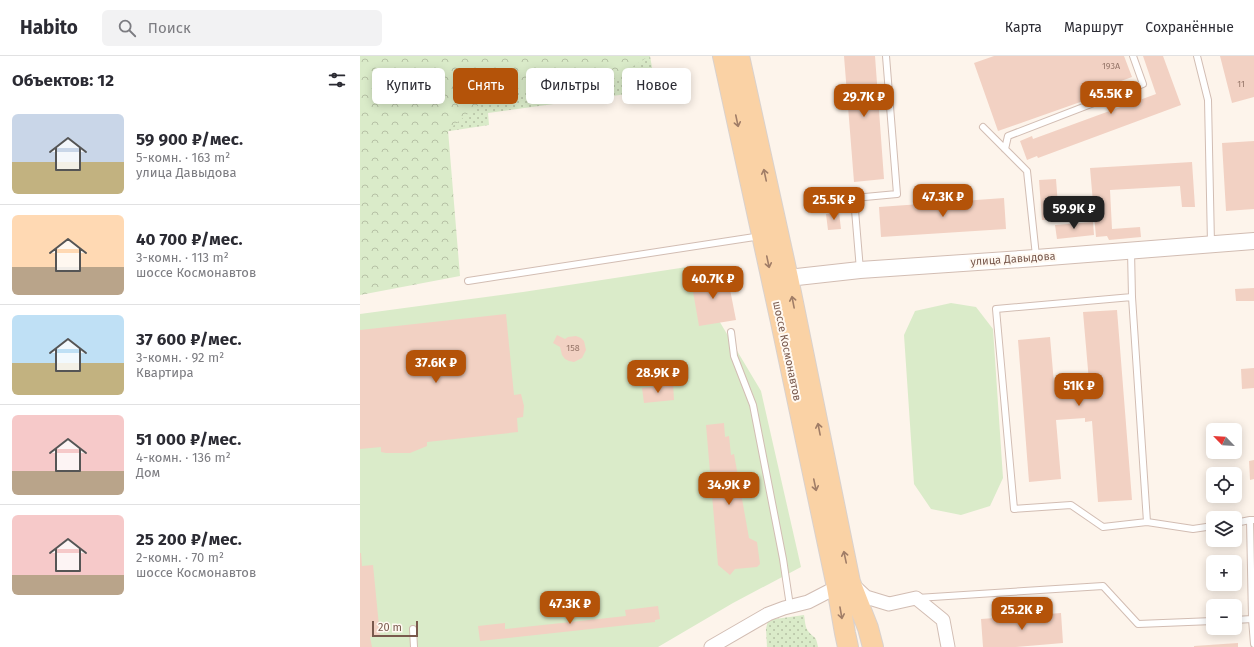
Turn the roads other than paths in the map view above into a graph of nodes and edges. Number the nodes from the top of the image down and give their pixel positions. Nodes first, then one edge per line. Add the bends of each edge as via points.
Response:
1 (723, 56) edge
2 (739, 56) edge
3 (886, 56) edge
4 (1133, 56) edge
5 (1197, 56) edge
6 (983, 127) dead end
7 (1005, 149) junction
8 (762, 236) junction
9 (1254, 241) edge
10 (1211, 244) junction
11 (1130, 251) junction
12 (1036, 258) junction
13 (860, 270) junction
14 (780, 280) junction
15 (468, 281) dead end
16 (1132, 297) junction
17 (731, 332) dead end
18 (1252, 520) edge
19 (1147, 522) junction
20 (1242, 522) edge
21 (1206, 527) edge
22 (843, 584) junction
23 (916, 598) junction
24 (790, 606) junction
25 (1252, 619) junction
26 (1242, 620) edge
27 (1206, 621) edge
28 (413, 629) dead end
29 (1254, 644) edge
30 (414, 647) edge
31 (711, 647) edge
32 (848, 647) edge
33 (873, 647) edge
34 (948, 647) edge

1 -> 8 main road, шоссе Космонавтов
14 -> 2 main road, шоссе Космонавтов
3 - 13 lane via 897,194 854,198
4 - 7 lane via 1142,84 1008,136
5 - 10 lane via 1208,100
6 - 7 lane
7 - 12 lane via 1027,171
8 -> 14 main road, шоссе Космонавтов
8 - 15 lane
9 - 10 street, улица Давыдова
10 - 11 street, улица Давыдова
11 - 12 street, улица Давыдова
11 - 16 lane
12 - 13 street, улица Давыдова
13 - 14 street, улица Давыдова
14 - 22 main road, шоссе Космонавтов
16 - 19 lane
16 - 19 lane via 996,309 1014,509 1071,505 1103,527
17 - 24 lane via 734,356 753,405
18 - 20 lane
18 - 25 lane
19 - 21 lane via 1193,529
22 - 23 street via 866,597 889,604
22 - 24 street via 808,602
22 -> 32 main road, шоссе Космонавтов
22 - 33 main road, шоссе Космонавтов via 868,628
23 - 27 lane via 1103,586 1138,624
23 - 34 street via 943,620
24 - 31 street via 768,614
25 - 26 lane
25 - 29 lane
28 - 30 lane

